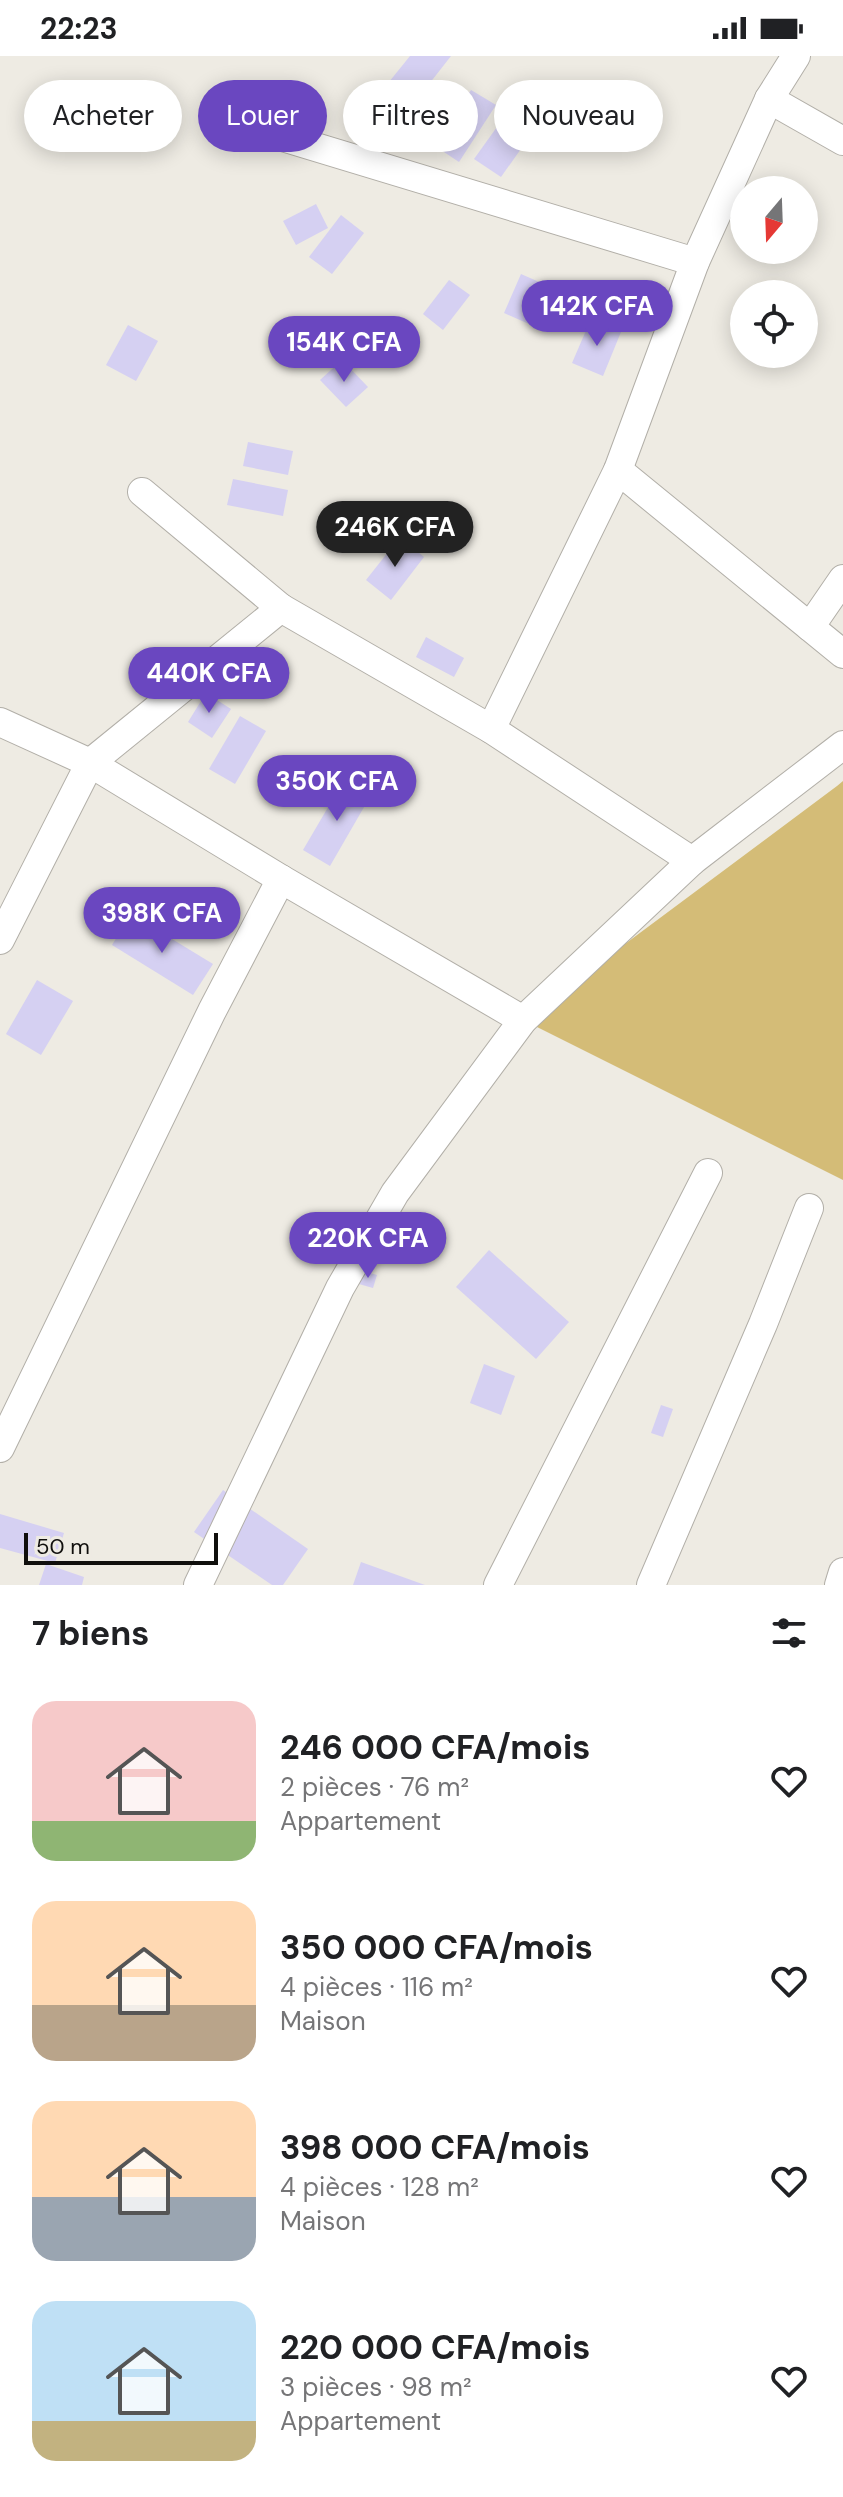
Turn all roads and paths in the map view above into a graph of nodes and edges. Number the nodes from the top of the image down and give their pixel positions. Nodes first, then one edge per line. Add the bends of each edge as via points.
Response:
1 (796, 56) edge
2 (769, 99) junction
3 (843, 141) edge
4 (327, 150) edge
5 (695, 262) junction
6 (618, 470) junction
7 (142, 492) dead end
8 (843, 579) edge
9 (281, 608) junction
10 (810, 627) junction
11 (843, 654) edge
12 (0, 722) edge
13 (491, 729) junction
14 (843, 745) edge
15 (90, 763) junction
16 (692, 861) junction
17 (281, 879) junction
18 (0, 940) edge
19 (523, 1020) junction
20 (708, 1173) dead end
21 (809, 1208) dead end
22 (0, 1448) edge
23 (843, 1572) edge
24 (198, 1585) edge
25 (498, 1585) edge
26 (651, 1585) edge
27 (839, 1585) edge

1 - 2 street
2 - 3 street
2 - 5 street
4 - 5 street
5 - 6 street
6 - 10 street
6 - 13 street
7 - 9 street
8 - 10 street
9 - 13 street
9 - 15 street
10 - 11 street
12 - 15 street
13 - 16 street
14 - 16 street
15 - 17 street
15 - 18 street
16 - 19 street
17 - 19 street
17 - 22 street
19 - 24 street via 395,1193 340,1288
20 - 25 street
21 - 26 street
23 - 27 street

